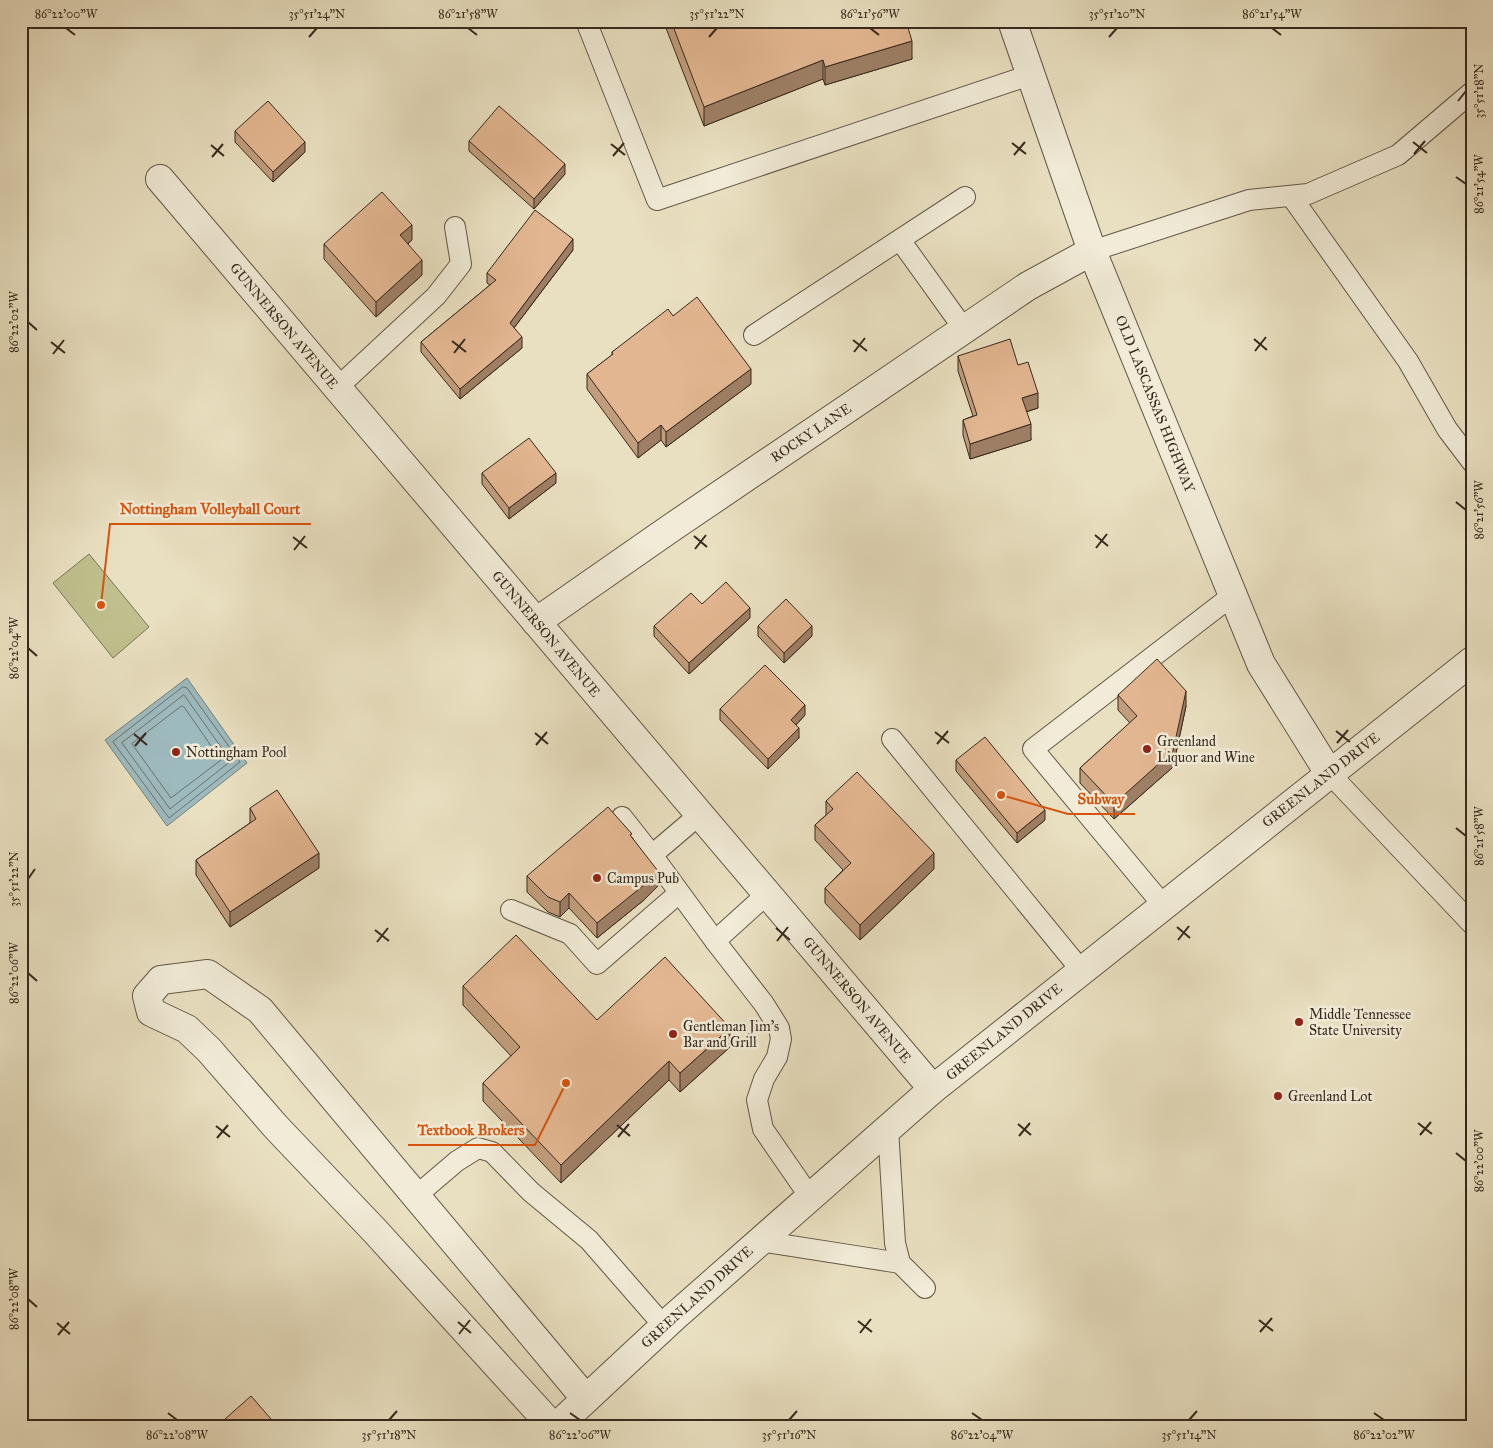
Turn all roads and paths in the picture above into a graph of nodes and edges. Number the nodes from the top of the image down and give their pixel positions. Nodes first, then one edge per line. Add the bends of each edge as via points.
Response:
1 (586, 21) edge
2 (1012, 21) edge
3 (1030, 75) junction
4 (1472, 92) edge
5 (160, 179) dead end
6 (1291, 196) junction
7 (965, 197) dead end
8 (455, 227) dead end
9 (900, 240) junction
10 (1092, 251) junction
11 (964, 329) junction
12 (754, 335) dead end
13 (337, 388) junction
14 (1472, 462) edge
15 (1233, 595) junction
16 (536, 622) junction
17 (1472, 661) edge
18 (892, 739) dead end
19 (1329, 773) junction
20 (700, 815) junction
21 (622, 817) dead end
22 (652, 855) junction
23 (679, 893) junction
24 (767, 894) junction
25 (1163, 905) junction
26 (511, 910) dead end
27 (1472, 924) edge
28 (715, 941) junction
29 (1081, 970) junction
30 (933, 1089) junction
31 (888, 1128) junction
32 (416, 1196) junction
33 (810, 1197) junction
34 (760, 1241) junction
35 (900, 1263) junction
36 (925, 1288) dead end
37 (664, 1326) junction
38 (586, 1398) junction
39 (554, 1427) edge

1 - 3 lane via 657,200
2 - 3 street, OLD LASCASSAS HIGHWAY
3 - 10 street, OLD LASCASSAS HIGHWAY
4 - 6 lane via 1398,155 1308,194
5 - 13 street, GUNNERSON AVENUE
6 - 10 lane via 1249,200
6 - 14 lane via 1408,361 1447,428
7 - 9 lane
8 - 13 lane via 461,264 436,296
9 - 11 lane
9 - 12 lane
10 - 11 street, ROCKY LANE via 1028,286
10 - 15 street, OLD LASCASSAS HIGHWAY
11 - 16 street, ROCKY LANE
13 - 16 street, GUNNERSON AVENUE
15 - 19 street, OLD LASCASSAS HIGHWAY via 1261,664
15 - 25 lane via 1033,749
16 - 20 street, GUNNERSON AVENUE
17 - 19 street, GREENLAND DRIVE
18 - 29 lane
19 - 25 street, GREENLAND DRIVE
19 - 27 lane
20 - 22 lane
20 - 24 street, GUNNERSON AVENUE
21 - 22 lane
22 - 23 lane
23 - 26 lane via 597,964 570,934
23 - 28 lane
24 - 28 lane
24 - 30 street, GUNNERSON AVENUE
25 - 29 street, GREENLAND DRIVE
28 - 33 lane via 779,1028 778,1057 764,1079 757,1100 763,1129
29 - 30 street, GREENLAND DRIVE
30 - 31 street, GREENLAND DRIVE
31 - 33 street, GREENLAND DRIVE
31 - 35 lane via 895,1243
32 - 37 lane via 457,1161 478,1148 492,1152 531,1192 589,1240
32 - 38 street
32 - 39 street via 260,1010 208,974 161,980 147,996 151,1012 187,1029 209,1050 276,1127
33 - 34 street, GREENLAND DRIVE
34 - 35 lane
34 - 37 street, GREENLAND DRIVE
35 - 36 lane
37 - 38 street, GREENLAND DRIVE
38 - 39 street, GREENLAND DRIVE

